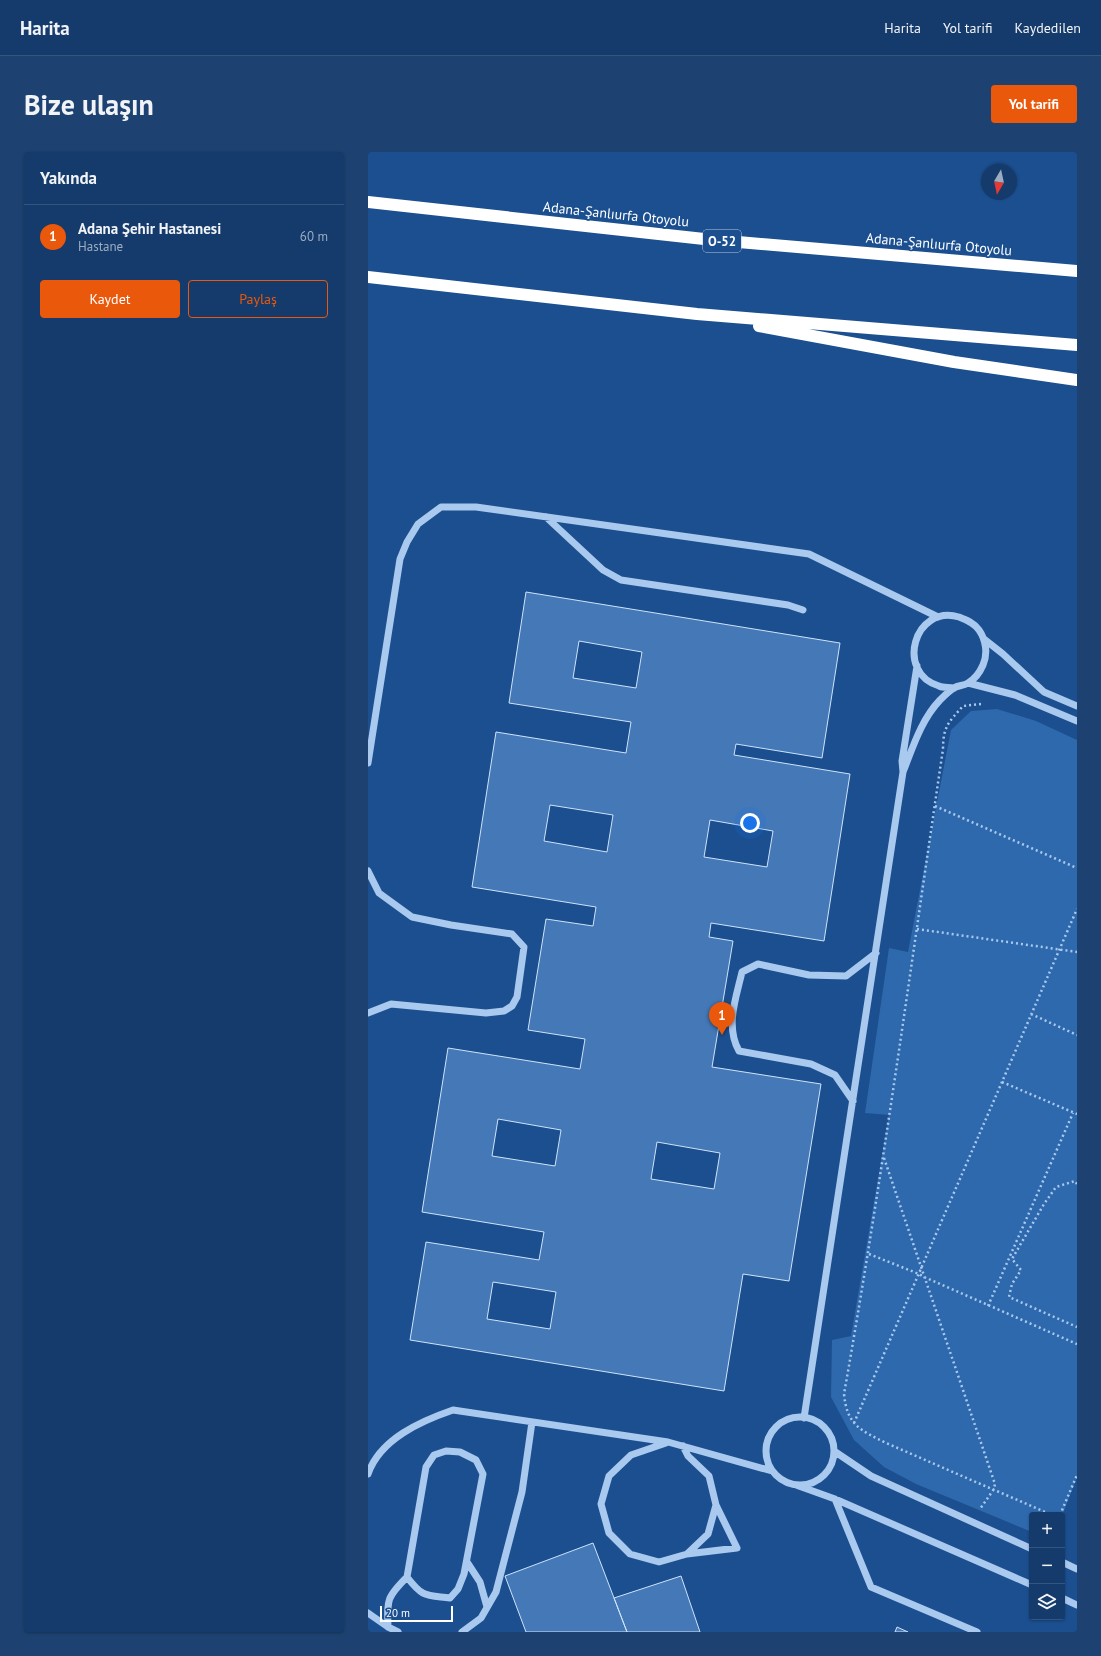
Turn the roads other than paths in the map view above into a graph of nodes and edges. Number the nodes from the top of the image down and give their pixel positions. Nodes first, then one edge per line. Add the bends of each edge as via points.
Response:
1 (368, 202) edge
2 (1077, 271) edge
3 (368, 277) edge
4 (697, 314) junction
5 (1077, 345) edge
6 (1077, 380) edge
7 (546, 517) junction
8 (803, 610) dead end
9 (938, 617) junction
10 (983, 638) junction
11 (916, 666) junction
12 (968, 683) junction
13 (954, 688) junction
14 (1077, 706) edge
15 (1077, 721) edge
16 (368, 763) edge
17 (903, 772) junction
18 (368, 871) edge
19 (876, 953) junction
20 (368, 1013) edge
21 (853, 1101) junction
22 (804, 1418) junction
23 (532, 1422) junction
24 (668, 1442) junction
25 (683, 1446) junction
26 (834, 1451) junction
27 (772, 1471) junction
28 (368, 1474) edge
29 (796, 1485) junction
30 (835, 1499) junction
31 (716, 1506) junction
32 (1030, 1548) edge
33 (687, 1554) junction
34 (467, 1562) junction
35 (1065, 1563) edge
36 (1077, 1569) edge
37 (407, 1577) junction
38 (1030, 1584) edge
39 (1065, 1599) edge
40 (1077, 1605) edge
41 (488, 1607) junction
42 (368, 1613) edge
43 (388, 1627) junction
44 (398, 1632) edge
45 (462, 1632) edge
46 (977, 1632) edge

1 - 2 highway, Adana-Şanlıurfa Otoyolu / O-52 via 704,239
3 - 4 highway
4 - 5 highway
4 - 6 highway via 954,362
7 - 8 street via 603,570 621,580 788,605
7 - 9 street via 809,554
7 - 16 street via 476,507 441,507 418,524 400,559
9 - 10 street via 953,615 968,620 979,630
9 - 11 street via 925,624 916,637 913,652
10 - 12 street via 986,659 979,673
10 - 14 street via 1044,692
11 - 13 street via 925,679 939,686
11 - 17 street via 902,761
12 - 13 street
12 - 15 street via 1015,695
13 - 17 street via 928,715
17 - 19 street
18 - 20 street via 378,893 412,917 512,934 524,947 517,997 512,1006 504,1011 486,1013 390,1004
19 - 21 street
19 - 21 street via 846,976 809,975 758,964 742,972 732,1018 733,1041 739,1050 810,1064 835,1075
21 - 22 street
22 - 26 street via 823,1426 831,1437
22 - 27 street via 797,1417 783,1422 772,1431 766,1444 767,1458
23 - 24 street
23 - 28 street via 454,1410 412,1426 399,1435 371,1465
23 - 41 street via 522,1492 496,1592
24 - 25 street
24 - 33 street via 631,1455 609,1476 602,1504 609,1533 630,1554 659,1562
25 - 27 street
25 - 31 street via 688,1456 709,1476
26 - 29 street via 831,1465 823,1476 810,1483
26 - 32 street via 871,1476
27 - 29 street via 783,1480
29 - 30 street
30 - 38 street
30 - 46 street via 871,1587
31 - 33 street via 708,1534
31 - 33 street via 737,1548
34 - 37 street via 458,1589 450,1598 424,1595
34 - 37 street via 483,1474 476,1460 460,1452 446,1451 434,1455 426,1467
34 - 41 street via 480,1582
35 - 36 street
37 - 43 street via 394,1590 387,1604
39 - 40 street
41 - 45 street via 481,1618
42 - 43 street
43 - 44 street

